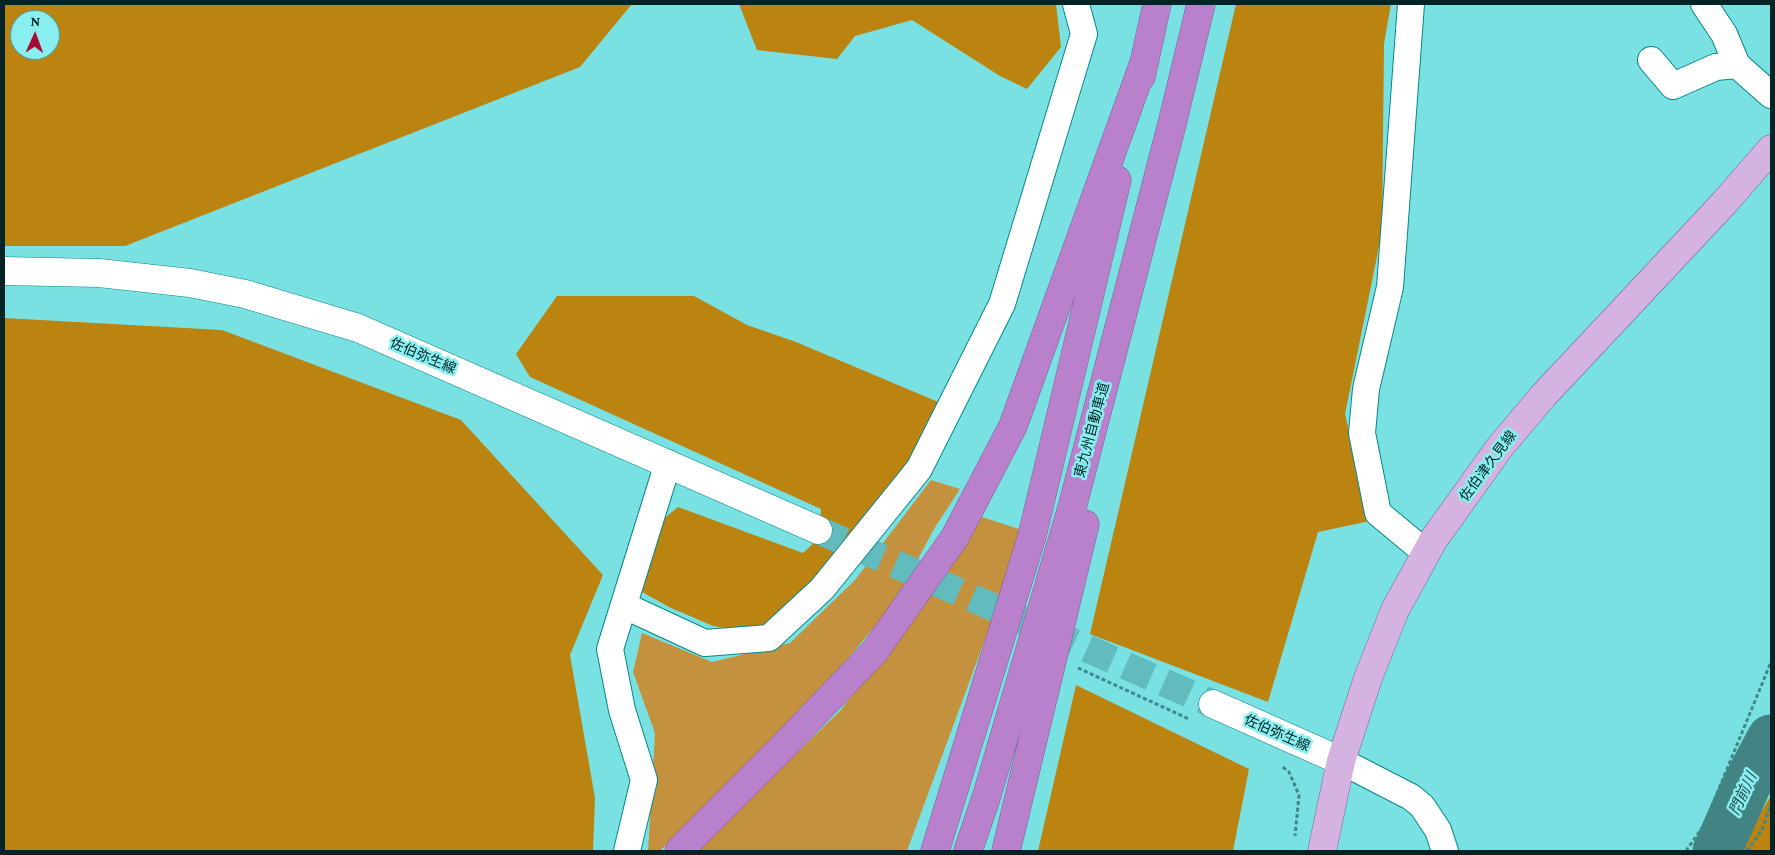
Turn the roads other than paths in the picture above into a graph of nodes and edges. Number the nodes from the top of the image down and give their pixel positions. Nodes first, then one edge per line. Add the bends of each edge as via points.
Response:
1 (1076, 4) edge
2 (1157, 4) edge
3 (1201, 4) edge
4 (1411, 4) edge
5 (1704, 4) edge
6 (1145, 60) junction
7 (1651, 60) dead end
8 (1738, 66) junction
9 (1771, 96) edge
10 (1172, 124) junction
11 (1771, 149) edge
12 (4, 271) edge
13 (668, 463) junction
14 (818, 530) tunnel mouth
15 (1426, 553) junction
16 (625, 606) junction
17 (1204, 713) tunnel mouth
18 (1341, 761) junction
19 (627, 851) edge
20 (679, 851) edge
21 (935, 851) edge
22 (968, 851) edge
23 (1006, 851) edge
24 (1322, 851) edge
25 (1446, 851) edge

1 - 16 street via 1084,34 1002,304 918,469 822,588 769,638 706,644
2 - 6 highway
3 - 10 highway, 東九州自動車道
4 - 15 street via 1390,287 1366,389 1362,433 1378,513
5 - 8 street via 1724,34
6 - 20 highway via 1013,426 955,537 875,651
6 - 21 highway via 1032,536
7 - 8 street via 1673,86 1716,66
8 - 9 street
10 - 22 highway, 東九州自動車道 via 1073,504
10 - 23 highway via 1113,409
11 - 15 main road, 佐伯津久見線 via 1726,202 1537,404 1477,478
12 - 13 main road, 佐伯弥生線 via 99,273 190,283 290,307 358,328
13 - 14 main road, 佐伯弥生線
13 - 16 street
15 - 18 main road, 佐伯津久見線 via 1395,610 1368,678
16 - 19 street via 610,649 622,710 644,780
17 - 18 main road, 佐伯弥生線
18 - 24 main road, 佐伯津久見線
18 - 25 street via 1411,797 1422,806 1438,830

